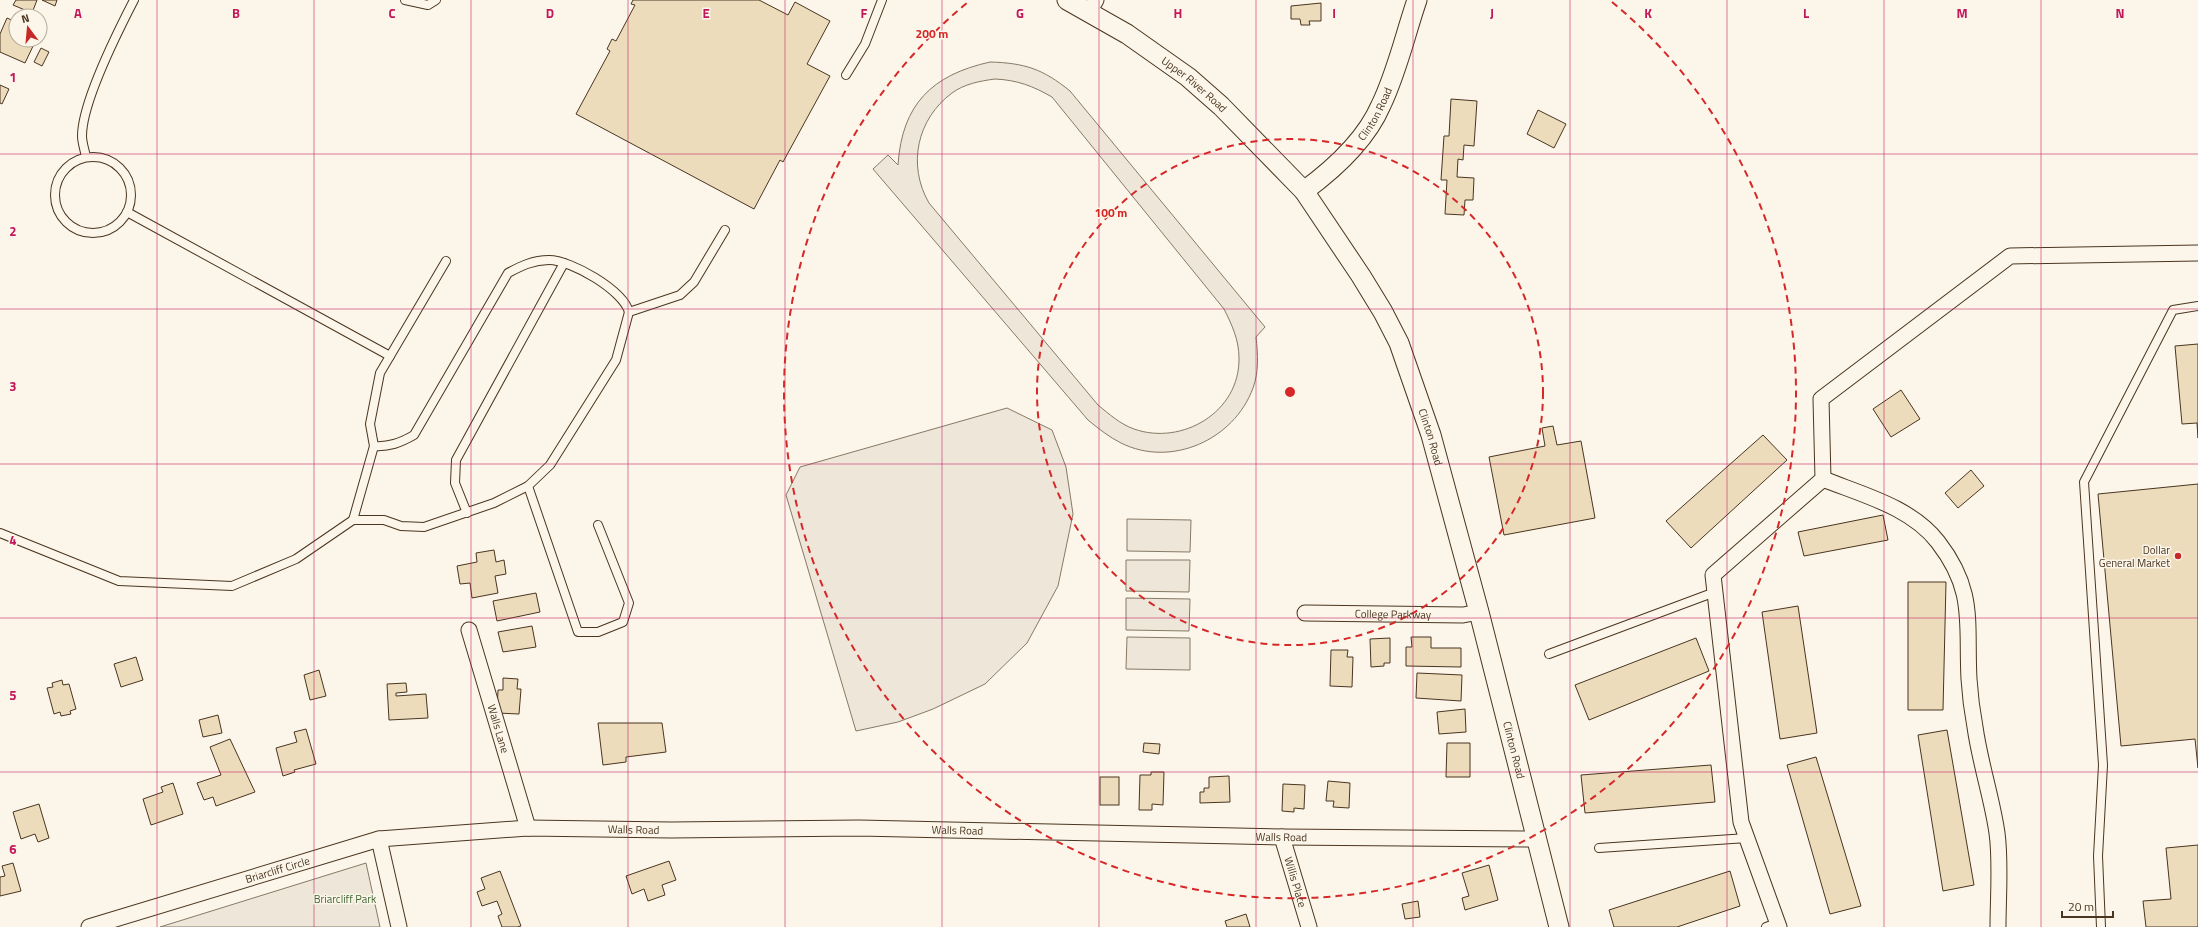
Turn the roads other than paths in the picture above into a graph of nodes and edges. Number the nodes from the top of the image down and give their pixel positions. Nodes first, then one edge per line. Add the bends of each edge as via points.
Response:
1 (134, 0) edge
2 (405, 0) edge
3 (436, 0) edge
4 (882, 0) edge
5 (1067, 0) edge
6 (1417, 0) edge
7 (1093, 6) edge
8 (846, 75) dead end
9 (86, 157) junction
10 (1304, 191) junction
11 (127, 212) junction
12 (725, 230) dead end
13 (2198, 253) edge
14 (446, 261) dead end
15 (564, 263) junction
16 (2198, 306) edge
17 (629, 312) junction
18 (390, 356) junction
19 (374, 446) junction
20 (1823, 479) junction
21 (528, 486) junction
22 (467, 513) junction
23 (353, 520) junction
24 (598, 525) dead end
25 (0, 533) edge
26 (1714, 592) junction
27 (1479, 612) junction
28 (1306, 613) dead end
29 (469, 630) dead end
30 (1549, 654) dead end
31 (528, 828) junction
32 (1282, 837) junction
33 (1747, 838) junction
34 (1536, 839) junction
35 (379, 840) junction
36 (1599, 848) dead end
37 (1774, 926) edge
38 (89, 927) edge
39 (399, 927) edge
40 (1309, 927) edge
41 (1559, 927) edge
42 (1998, 927) edge
43 (2101, 927) edge

1 - 9 lane via 120,27 90,102 82,137
2 - 3 lane via 428,5
4 - 8 lane via 865,44
5 - 7 street, Upper River Road
6 - 10 street, Clinton Road via 1381,106 1362,135 1335,167
7 - 10 street, Upper River Road via 1202,88
9 - 11 lane via 110,160 123,172 131,188
9 - 11 lane via 64,170 58,181 55,194 63,218 84,232 96,233 120,222
10 - 27 street, Clinton Road via 1362,276 1399,344 1431,435
11 - 18 lane
12 - 17 lane via 694,282 680,295
13 - 20 street via 2010,256 1821,399
14 - 18 lane
15 - 17 lane via 593,277 613,291 627,306
15 - 19 lane via 550,260 531,261 508,273 414,435 399,443 384,447
15 - 22 lane via 456,460 455,483
16 - 43 lane via 2173,310 2084,482 2103,765 2098,856
17 - 21 lane via 616,360 550,465
18 - 19 lane via 380,373 370,424
19 - 23 lane
20 - 26 street via 1712,575
20 - 42 street via 1905,513 1921,523 1939,542 1957,572 1966,596 1970,621 1969,679 1975,728 1997,834
21 - 22 lane
21 - 24 lane via 578,632 598,632 623,622 629,603
22 - 23 lane via 424,527 401,526 384,520
23 - 25 lane via 296,559 232,586 119,581
26 - 30 lane
26 - 33 street via 1741,822
27 - 28 street, College Parkway via 1463,615
27 - 34 street, Clinton Road
29 - 31 street, Walls Lane
31 - 32 street, Walls Road via 859,828
31 - 35 street, Walls Road
32 - 34 street, Walls Road
32 - 40 street, Willis Place
33 - 36 lane
33 - 37 street
34 - 41 street, Clinton Road
35 - 38 street, Briarcliff Circle
35 - 39 street

